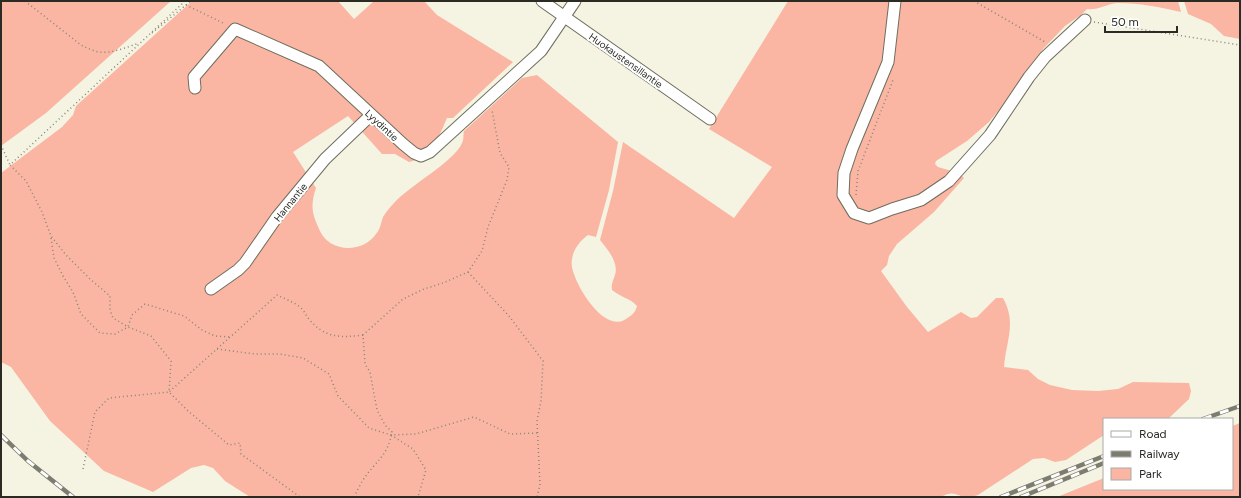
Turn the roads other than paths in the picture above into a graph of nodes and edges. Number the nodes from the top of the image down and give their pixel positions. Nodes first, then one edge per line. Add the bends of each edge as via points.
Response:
1 (542, 1) edge
2 (575, 1) edge
3 (895, 1) edge
4 (565, 17) junction
5 (1085, 20) road end
6 (195, 88) dead end
7 (371, 115) junction
8 (710, 119) dead end
9 (211, 289) dead end

1 - 4 street, Huokaustensillantie
2 - 4 street, Lyydintie
3 - 5 street via 888,62 852,148 844,174 843,195 854,213 869,218 921,200 949,181 990,135 1029,77
4 - 7 street, Lyydintie via 541,51 430,152 421,156 414,153
4 - 8 street, Huokaustensillantie
6 - 7 street, Lyydintie via 194,77 235,29 319,66
7 - 9 street, Hannantie via 325,159 277,216 245,263

